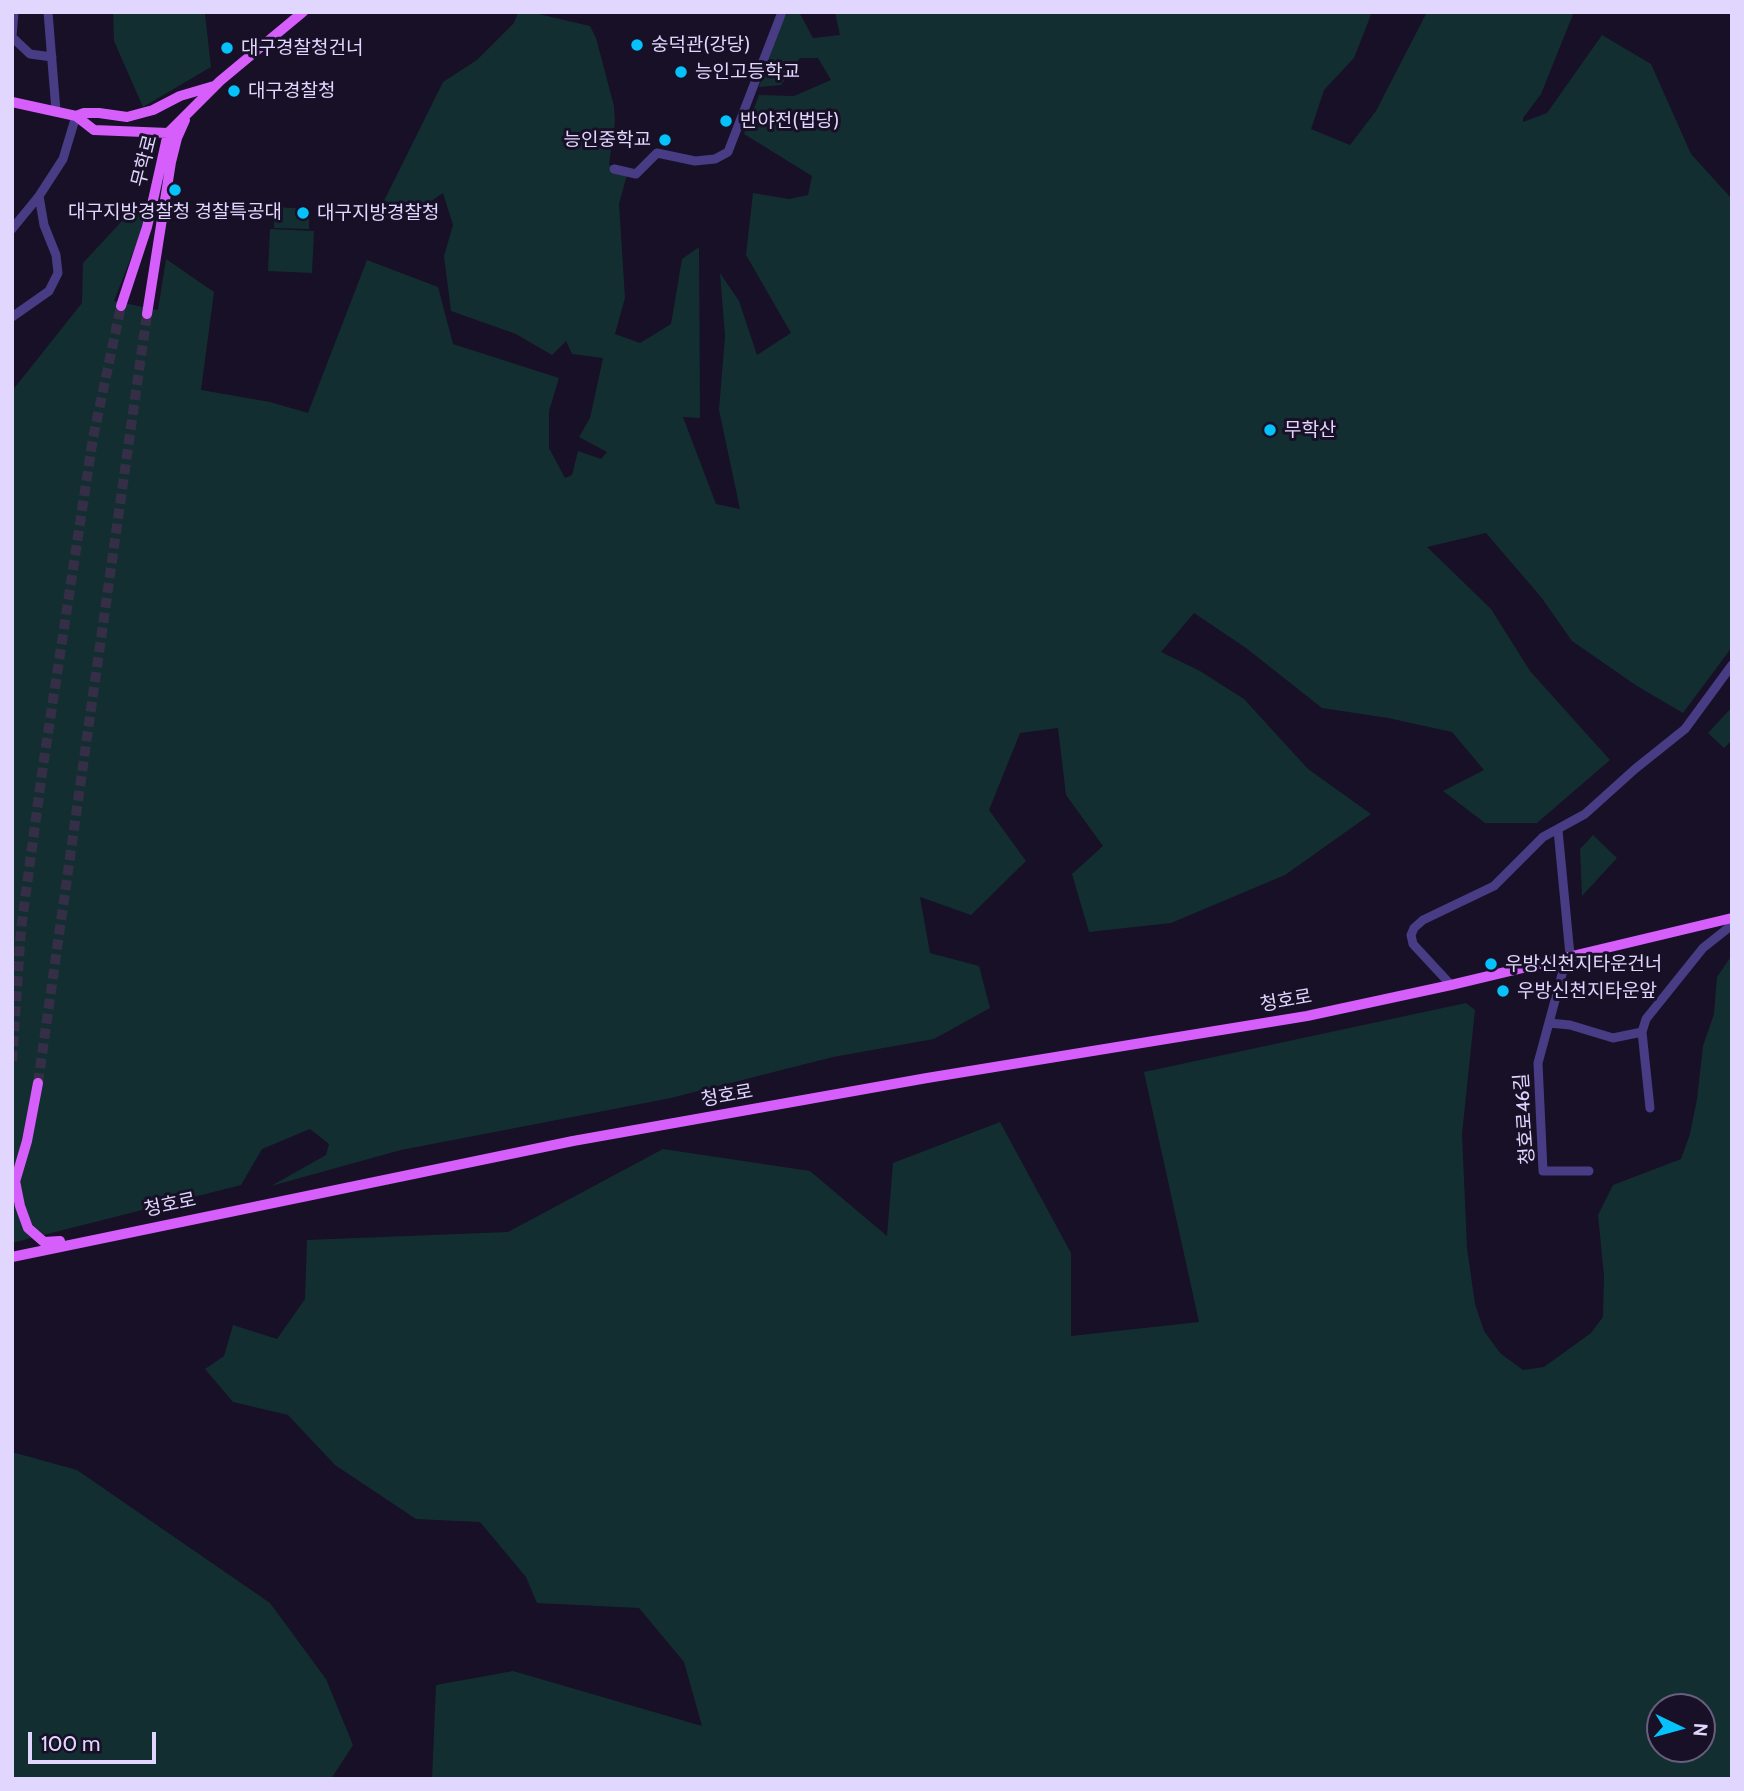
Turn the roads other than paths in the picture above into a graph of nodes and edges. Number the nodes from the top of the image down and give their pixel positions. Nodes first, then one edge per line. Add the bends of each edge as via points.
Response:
1 (14, 12) edge
2 (48, 12) edge
3 (303, 12) edge
4 (782, 12) edge
5 (12, 37) edge
6 (52, 57) junction
7 (216, 86) junction
8 (12, 102) edge
9 (56, 111) junction
10 (189, 112) junction
11 (76, 116) junction
12 (181, 130) junction
13 (168, 133) junction
14 (614, 169) dead end
15 (39, 196) junction
16 (14, 223) edge
17 (121, 306) tunnel mouth
18 (147, 314) tunnel mouth
19 (12, 317) edge
20 (1732, 665) edge
21 (1558, 830) junction
22 (1732, 918) edge
23 (1732, 925) edge
24 (1568, 956) junction
25 (1451, 985) junction
26 (1549, 1023) junction
27 (1642, 1032) junction
28 (38, 1083) tunnel mouth
29 (1650, 1108) dead end
30 (1589, 1171) dead end
31 (14, 1186) edge
32 (87, 1240) junction
33 (12, 1257) edge

1 - 5 street
2 - 6 street
3 - 7 main road, 무학로
4 - 14 street via 728,152 695,161 657,153 636,174
5 - 6 street via 30,54
6 - 9 street
7 - 10 main road, 무학로
7 - 11 main road, 무학로 via 127,117
8 - 9 main road
9 - 11 main road
10 - 12 main road, 무학로
10 - 13 main road, 무학로
11 - 13 main road via 94,130
11 - 15 street via 63,159
12 - 13 main road
12 - 18 main road, 무학로 via 171,162
13 - 17 main road, 무학로 via 147,227
15 - 16 street
15 - 19 street via 58,273 49,291
20 - 21 street via 1685,729 1585,814
21 - 24 street
21 - 25 street via 1542,837 1494,886 1414,928 1413,944
22 - 24 main road, 청호로
23 - 27 street via 1703,948 1646,1019
24 - 25 main road, 청호로
24 - 26 street, 청호로46길
25 - 32 main road, 청호로 via 1307,1016 573,1141
26 - 27 street via 1613,1038
26 - 30 street, 청호로46길 via 1538,1063 1543,1171
27 - 29 street
28 - 31 main road
31 - 32 main road via 27,1228 44,1242
32 - 33 main road, 청호로

